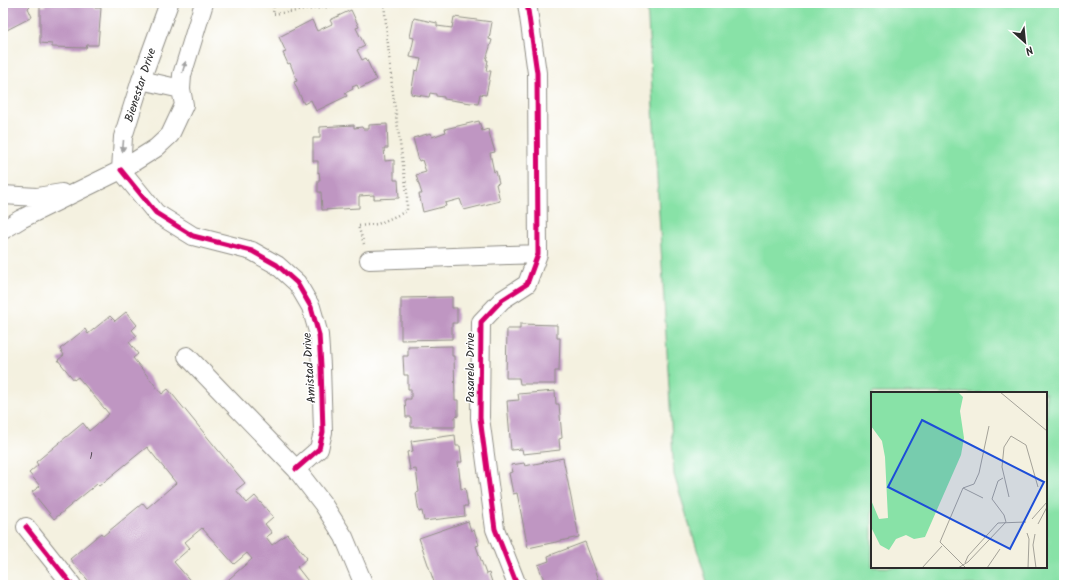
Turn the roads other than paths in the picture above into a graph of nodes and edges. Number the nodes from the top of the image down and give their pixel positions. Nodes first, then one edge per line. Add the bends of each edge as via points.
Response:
1 (169, 3) edge
2 (204, 3) edge
3 (527, 3) edge
4 (141, 80) junction
5 (181, 89) junction
6 (121, 170) junction
7 (76, 192) junction
8 (3, 195) edge
9 (3, 230) edge
10 (538, 254) junction
11 (369, 260) road end
12 (187, 356) dead end
13 (296, 469) junction
14 (26, 527) dead end
15 (72, 585) edge
16 (364, 585) edge
17 (517, 585) edge

1 - 4 street, Bienestar Drive
5 -> 2 street via 182,75
3 - 10 street, Pasarela Drive via 537,73
4 - 5 street
4 -> 6 street, Bienestar Drive via 123,137
5 - 6 street via 184,105 170,135 156,148
6 - 7 street
6 - 13 street, Amistad Drive via 156,213 193,236 252,251 277,265 297,283 310,307 319,335 323,432 319,449
7 - 8 street via 37,197
7 - 9 street
10 - 11 street
10 - 17 street, Pasarela Drive via 527,284 502,300 481,322 480,418 495,529
12 - 13 street
13 - 16 street via 344,537
14 - 15 street

